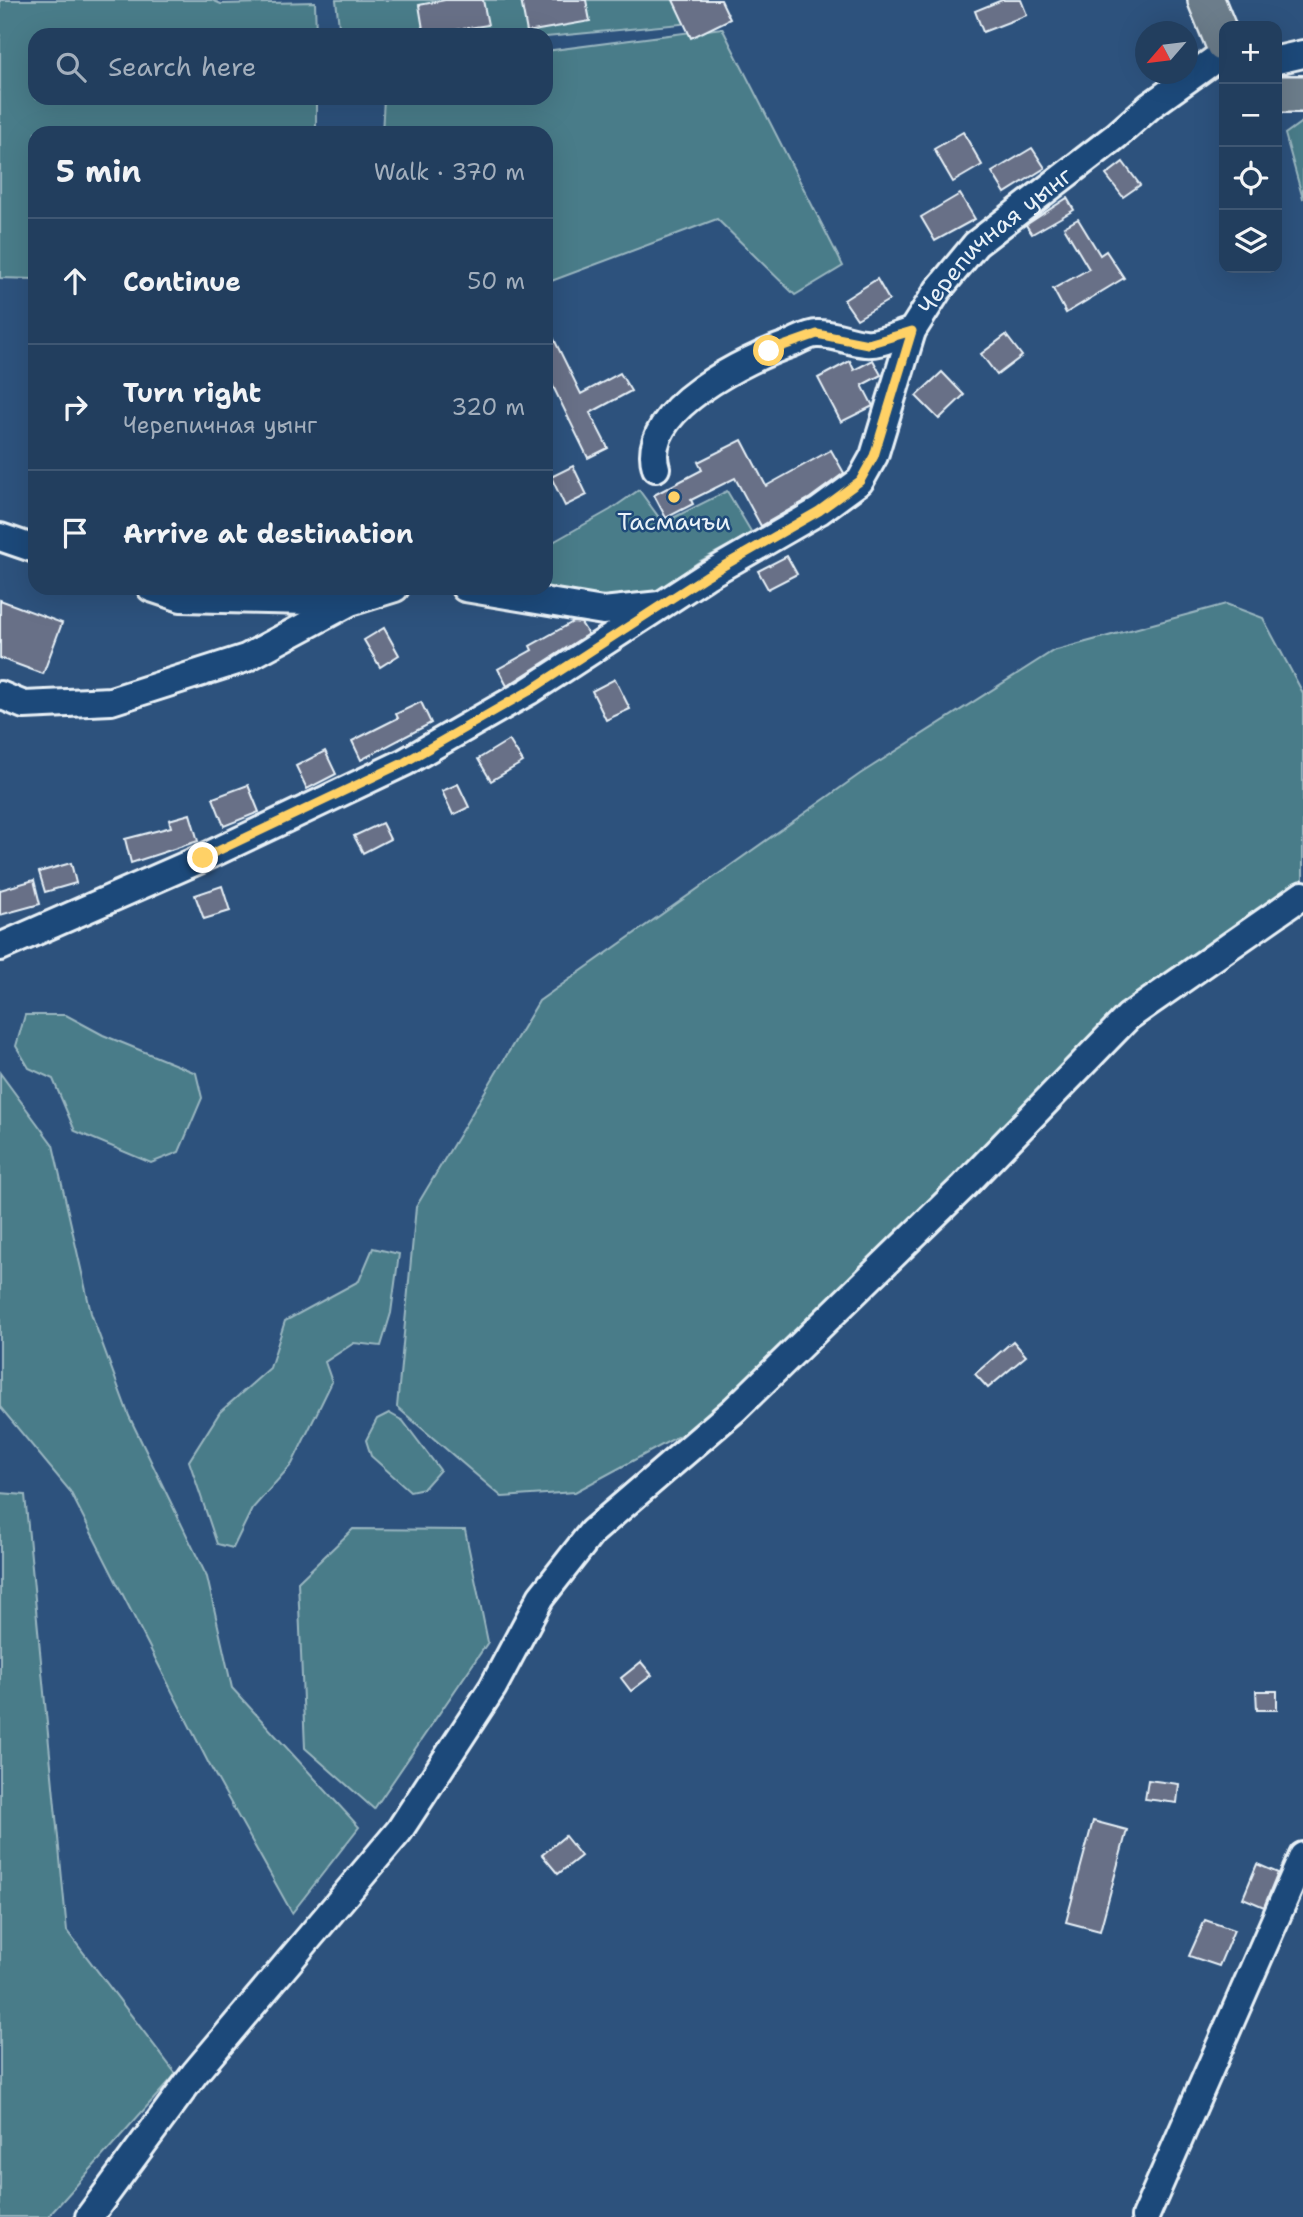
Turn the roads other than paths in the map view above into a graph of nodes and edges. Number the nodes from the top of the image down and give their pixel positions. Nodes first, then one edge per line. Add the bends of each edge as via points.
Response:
1 (1206, 0) edge
2 (1219, 32) edge
3 (1303, 54) edge
4 (1219, 57) edge
5 (1282, 59) edge
6 (1282, 94) edge
7 (1303, 94) edge
8 (912, 331) junction
9 (656, 468) dead end
10 (0, 537) edge
11 (28, 547) edge
12 (172, 595) edge
13 (372, 595) edge
14 (507, 595) edge
15 (350, 602) junction
16 (665, 604) junction
17 (0, 695) edge
18 (1303, 895) edge
19 (0, 947) edge
20 (1303, 1856) edge
21 (89, 2217) edge
22 (1145, 2217) edge

1 - 2 main road
3 - 5 street
4 - 8 street, Черепичная уынг via 976,244 938,289
6 - 7 main road
8 - 9 street via 868,344 817,334 728,371 686,401 662,429 652,455
8 - 16 street, Черепичная уынг via 874,456 860,481 819,511
10 - 11 street
12 - 15 street
13 - 15 street
14 - 16 street via 603,611
15 - 17 street via 246,657 111,701 24,705
16 - 19 street, Черепичная уынг via 529,691 405,762
18 - 21 street via 1128,1017 964,1186 734,1410 592,1532 541,1597 493,1686 399,1831 195,2073
20 - 22 street

